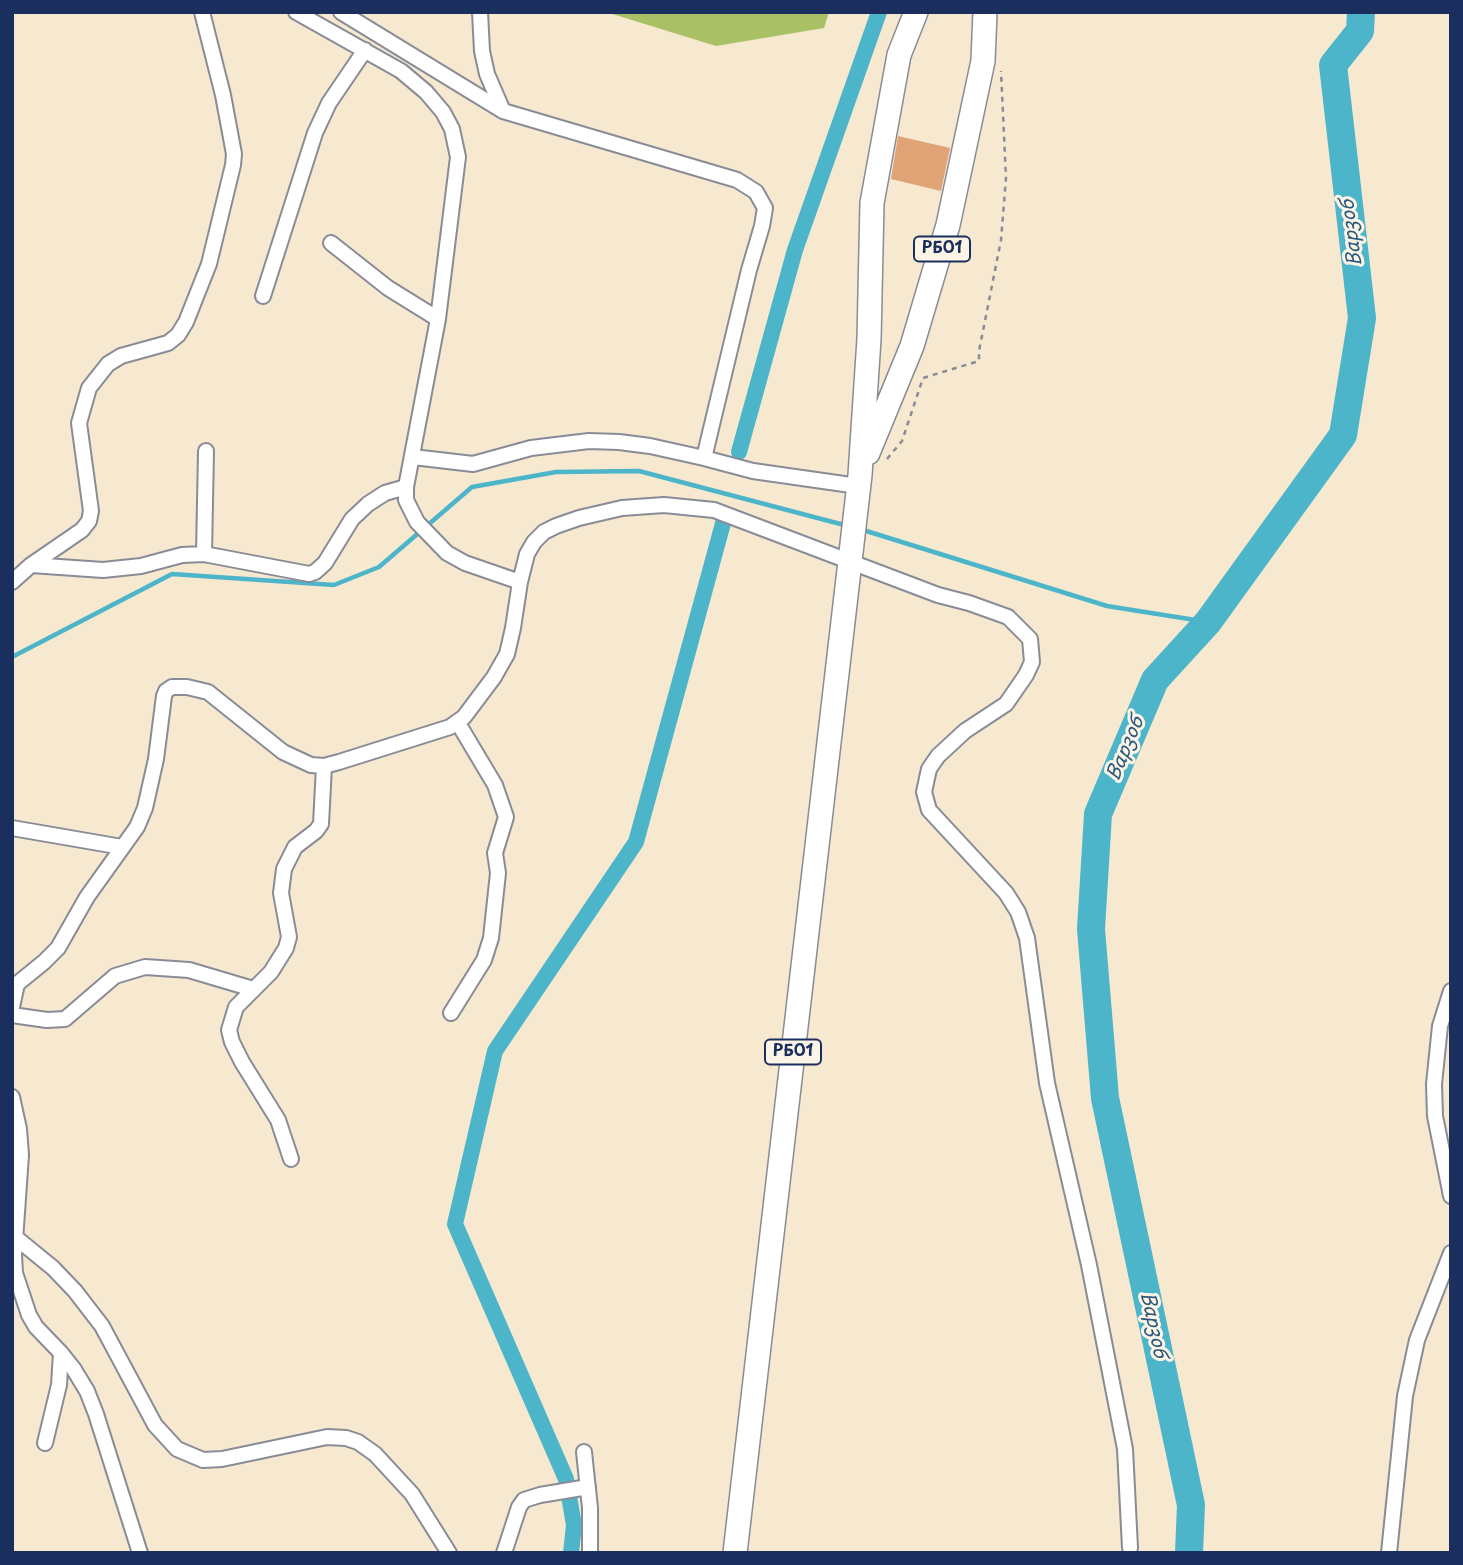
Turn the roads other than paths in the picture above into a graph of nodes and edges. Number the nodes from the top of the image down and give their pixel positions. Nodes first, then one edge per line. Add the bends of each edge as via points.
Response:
1 (202, 12) edge
2 (341, 12) edge
3 (480, 12) edge
4 (916, 12) edge
5 (985, 12) edge
6 (300, 13) edge
7 (365, 50) junction
8 (503, 111) junction
9 (331, 243) dead end
10 (263, 296) dead end
11 (438, 319) junction
12 (206, 450) dead end
13 (413, 457) junction
14 (704, 458) junction
15 (406, 487) junction
16 (858, 488) junction
17 (204, 554) junction
18 (850, 555) junction
19 (31, 565) junction
20 (12, 582) edge
21 (520, 582) junction
22 (458, 723) junction
23 (324, 766) junction
24 (12, 828) edge
25 (122, 847) junction
26 (14, 986) edge
27 (253, 989) junction
28 (1451, 991) edge
29 (12, 1007) edge
30 (452, 1013) dead end
31 (12, 1015) edge
32 (12, 1097) edge
33 (291, 1159) dead end
34 (1451, 1196) edge
35 (15, 1237) junction
36 (1451, 1253) edge
37 (61, 1353) junction
38 (45, 1443) dead end
39 (584, 1452) dead end
40 (585, 1487) junction
41 (1130, 1548) dead end
42 (140, 1553) edge
43 (449, 1553) edge
44 (505, 1553) edge
45 (590, 1553) edge
46 (735, 1553) edge
47 (1389, 1553) edge

1 - 19 street via 234,153 209,264 178,335 168,343 107,364 89,388 79,422 89,521
2 - 8 street
3 - 8 street via 487,74
4 - 16 highway, РБ01 via 899,55 872,202 869,339
5 - 16 highway, РБ01 via 983,61 937,268
6 - 7 street
7 - 10 street via 315,133
7 - 11 street via 426,92 443,112 457,143
8 - 14 street via 737,180 762,200 762,226
9 - 11 street via 387,288
11 - 13 street
12 - 17 street
13 - 14 street via 472,464 531,448 599,441
13 - 15 street
14 - 16 street
15 - 17 street via 368,504 315,572 301,575
15 - 21 street via 406,500 416,522 447,552
16 - 18 highway, РБ01
17 - 19 street via 103,570
18 - 21 street via 714,510 664,505 622,508 544,532 527,554
18 - 41 street via 938,595 1008,617 1030,639 1032,662 1017,691 938,755 924,792 929,810 1006,893 1027,939 1048,1083 1125,1449
18 - 46 highway, РБ01
19 - 20 street
21 - 22 street via 507,654
22 - 23 street
22 - 30 street via 495,786 506,817 495,853 498,873 491,938 484,960
23 - 25 street via 283,752 208,692 172,687 164,696 145,808
23 - 27 street via 321,824 295,847 284,869 281,893 289,937 286,948
24 - 25 street
25 - 26 street via 58,948
26 - 29 street
27 - 31 street via 189,970 145,967 115,976 65,1019
27 - 33 street via 236,1007 229,1030 242,1062 278,1121
28 - 34 street via 1440,1026 1434,1084 1435,1116
32 - 35 street via 21,1155
35 - 37 street via 15,1273 26,1308 36,1327
35 - 43 street via 54,1268 102,1326 155,1425 177,1449 203,1460 327,1437 358,1442 412,1494
36 - 47 street via 1417,1340 1405,1396
37 - 38 street via 59,1385
37 - 42 street via 87,1391
39 - 40 street
40 - 44 street via 524,1500
40 - 45 street

